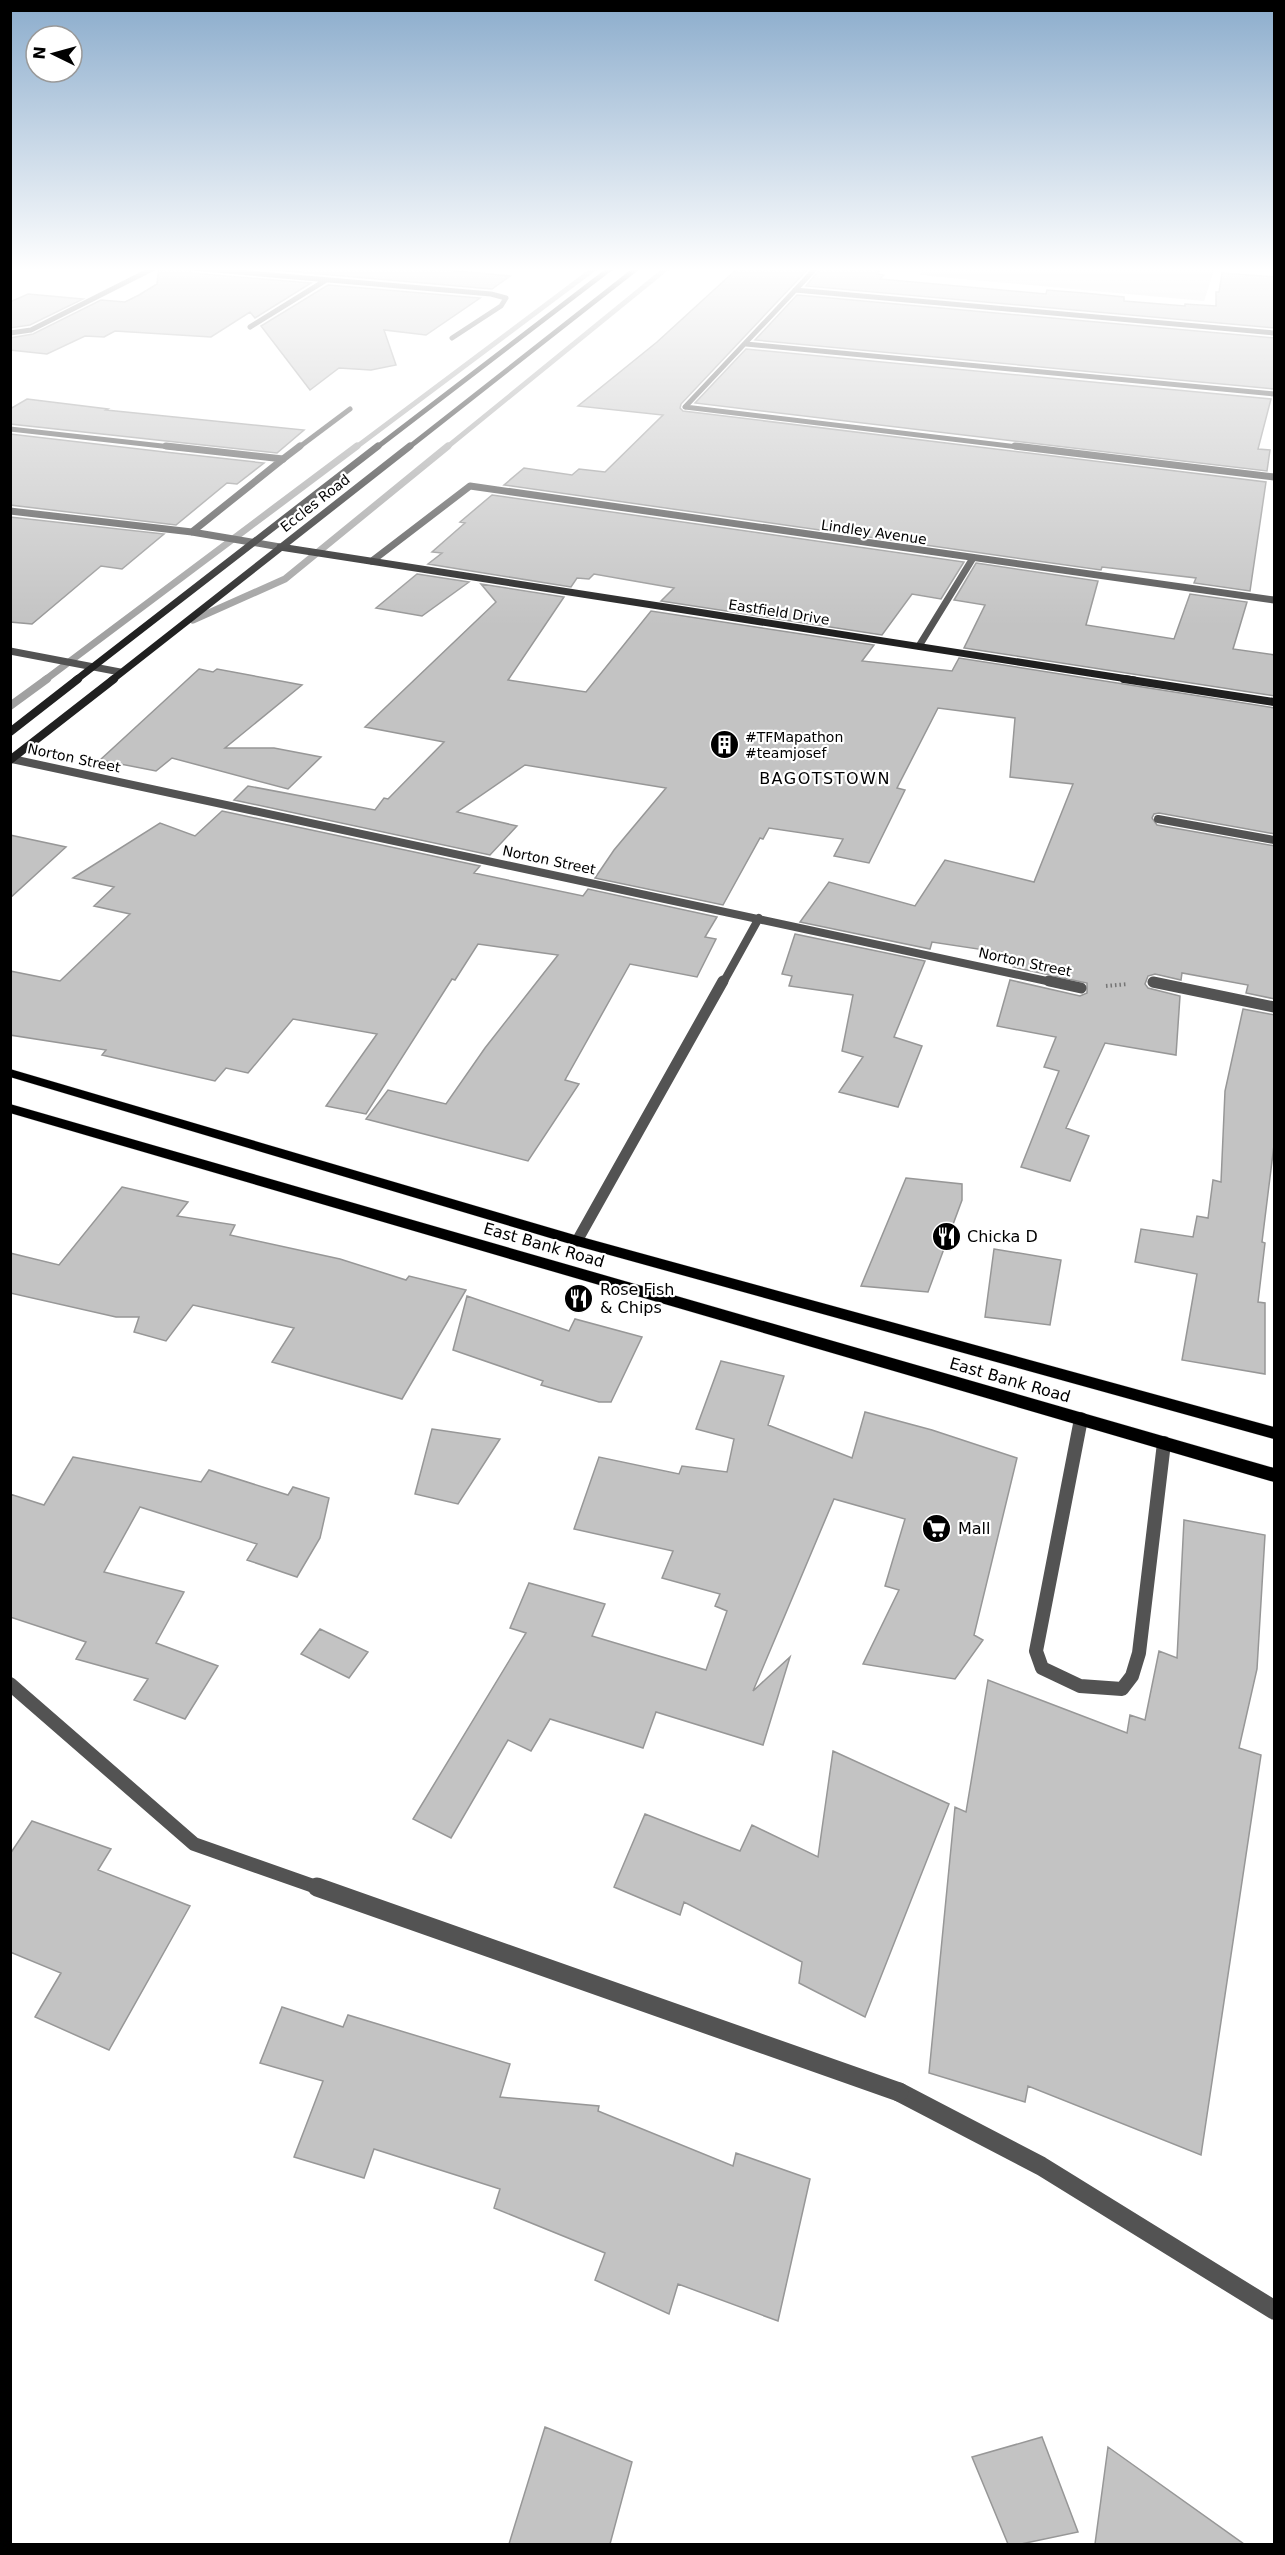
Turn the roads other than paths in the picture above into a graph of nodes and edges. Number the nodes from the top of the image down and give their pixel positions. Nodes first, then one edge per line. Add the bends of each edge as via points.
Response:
1 (455, 387) edge
2 (484, 387) edge
3 (704, 387) edge
4 (1203, 387) edge
5 (1275, 394) edge
6 (350, 410) dead end
7 (10, 429) edge
8 (283, 459) junction
9 (1275, 477) edge
10 (10, 511) edge
11 (192, 532) junction
12 (252, 542) junction
13 (280, 547) junction
14 (973, 558) junction
15 (372, 561) junction
16 (1275, 600) edge
17 (919, 646) junction
18 (10, 651) edge
19 (92, 667) junction
20 (120, 672) junction
21 (1275, 702) edge
22 (10, 732) edge
23 (11, 759) edge
24 (1158, 819) dead end
25 (1275, 840) edge
26 (759, 918) junction
27 (1154, 982) road end
28 (1081, 988) road end
29 (1275, 1007) edge
30 (10, 1073) edge
31 (10, 1108) edge
32 (578, 1241) junction
33 (1081, 1419) junction
34 (1275, 1433) edge
35 (1164, 1443) junction
36 (1275, 1475) edge
37 (10, 1684) edge
38 (1275, 2310) edge

1 - 12 street, Eccles Road
2 - 13 street, Eccles Road
3 - 9 street via 685,407
4 - 5 street
6 - 8 street
7 - 8 street
8 - 11 street
10 - 11 street
11 - 12 street
12 - 13 street
12 - 19 street, Eccles Road
13 - 15 street, Eastfield Drive
13 - 20 street, Eccles Road
14 - 15 street, Lindley Avenue via 470,486
14 - 16 street, Lindley Avenue
14 - 17 street
15 - 17 street, Eastfield Drive
17 - 21 street, Eastfield Drive
18 - 19 street
19 - 20 street
19 - 22 street, Eccles Road
20 - 23 street, Eccles Road
23 - 26 street, Norton Street
24 - 25 street
26 - 28 street, Norton Street
26 - 32 street
27 - 29 street
30 - 32 main road, East Bank Road
31 - 33 main road, East Bank Road
32 - 34 main road, East Bank Road
33 - 35 main road, East Bank Road
33 - 35 street via 1036,1650 1042,1668 1069,1684 1092,1690 1122,1689 1132,1676 1139,1653
35 - 36 main road, East Bank Road
37 - 38 street via 194,1844 899,2092 1041,2166

